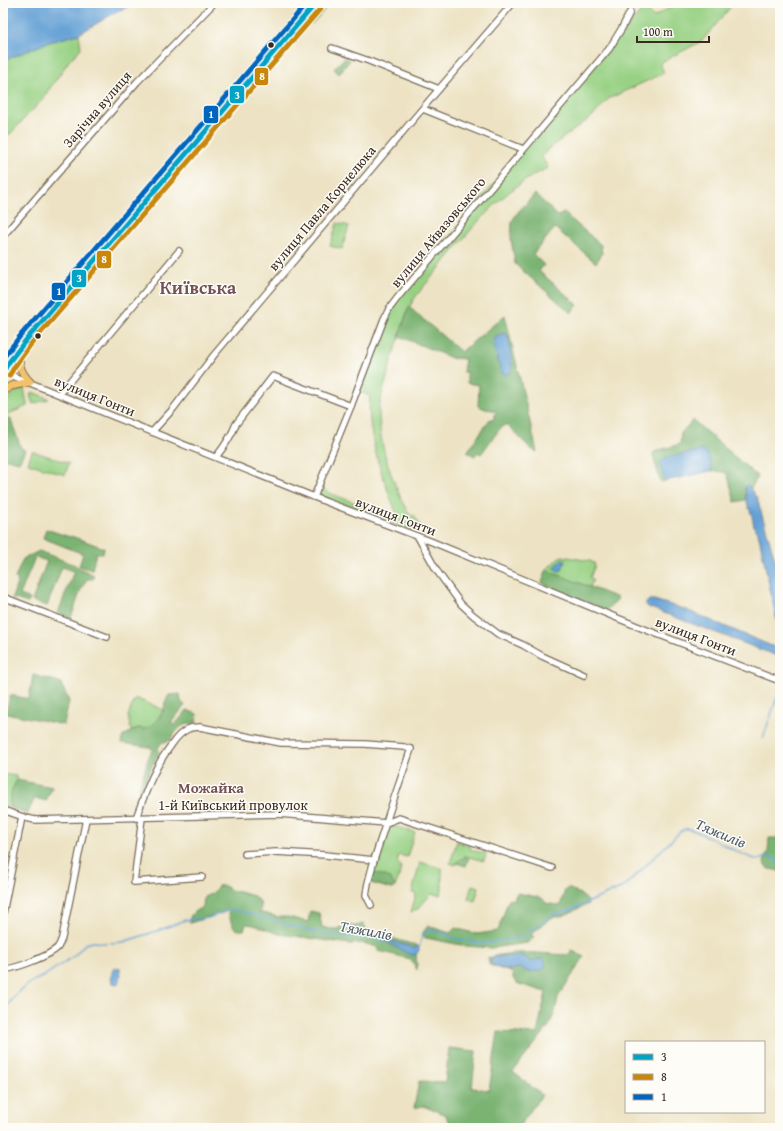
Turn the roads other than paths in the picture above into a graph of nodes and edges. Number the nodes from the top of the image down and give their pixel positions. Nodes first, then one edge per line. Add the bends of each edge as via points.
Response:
1 (214, 3) edge
2 (316, 3) edge
3 (514, 3) edge
4 (630, 12) dead end
5 (332, 48) dead end
6 (439, 89) junction
7 (423, 108) junction
8 (523, 150) junction
9 (3, 236) edge
10 (179, 251) dead end
11 (20, 348) junction
12 (3, 372) edge
13 (30, 382) junction
14 (3, 391) edge
15 (60, 394) junction
16 (351, 406) junction
17 (152, 432) junction
18 (216, 457) junction
19 (314, 497) junction
20 (418, 537) junction
21 (3, 597) edge
22 (107, 637) dead end
23 (584, 675) dead end
24 (780, 681) edge
25 (3, 810) edge
26 (390, 810) junction
27 (22, 817) junction
28 (139, 818) junction
29 (399, 818) junction
30 (86, 819) junction
31 (386, 823) junction
32 (245, 854) dead end
33 (374, 860) junction
34 (552, 868) dead end
35 (202, 877) dead end
36 (371, 905) dead end
37 (3, 913) edge
38 (3, 969) edge

1 - 9 street, Зарічна вулиця via 137,82
2 - 11 main road
3 - 6 street, вулиця Павла Корнелюка
4 - 8 street, вулиця Айвазовського via 609,49
5 - 6 street
6 - 7 street, вулиця Павла Корнелюка
7 - 8 street
7 - 17 street, вулиця Павла Корнелюка
8 - 16 street, вулиця Айвазовського via 389,309
10 - 15 street
11 - 12 main road
11 - 13 main road via 20,369
12 - 13 street, вулиця Гонти
13 - 14 main road via 11,386
13 - 15 street, вулиця Гонти
15 - 17 street, вулиця Гонти
16 - 18 street via 273,376 236,424
16 - 19 street, вулиця Айвазовського
17 - 18 street, вулиця Гонти
18 - 19 street, вулиця Гонти
19 - 20 street, вулиця Гонти
20 - 23 street via 437,571 461,604 485,625 498,634
20 - 24 street, вулиця Гонти
21 - 22 street
25 - 27 street, 1-й Київський провулок
26 - 28 street via 411,749 365,744 281,743 194,727 182,733 164,755 154,772
26 - 29 street
26 - 31 street
27 - 30 street, 1-й Київський провулок via 35,820
27 - 37 street
28 - 30 street, 1-й Київський провулок
28 - 31 street, 1-й Київський провулок via 279,814
28 - 35 street via 134,882
29 - 31 street, 1-й Київський провулок
29 - 34 street
30 - 38 street via 58,947 21,966
31 - 33 street
32 - 33 street via 283,852
33 - 36 street via 366,895

